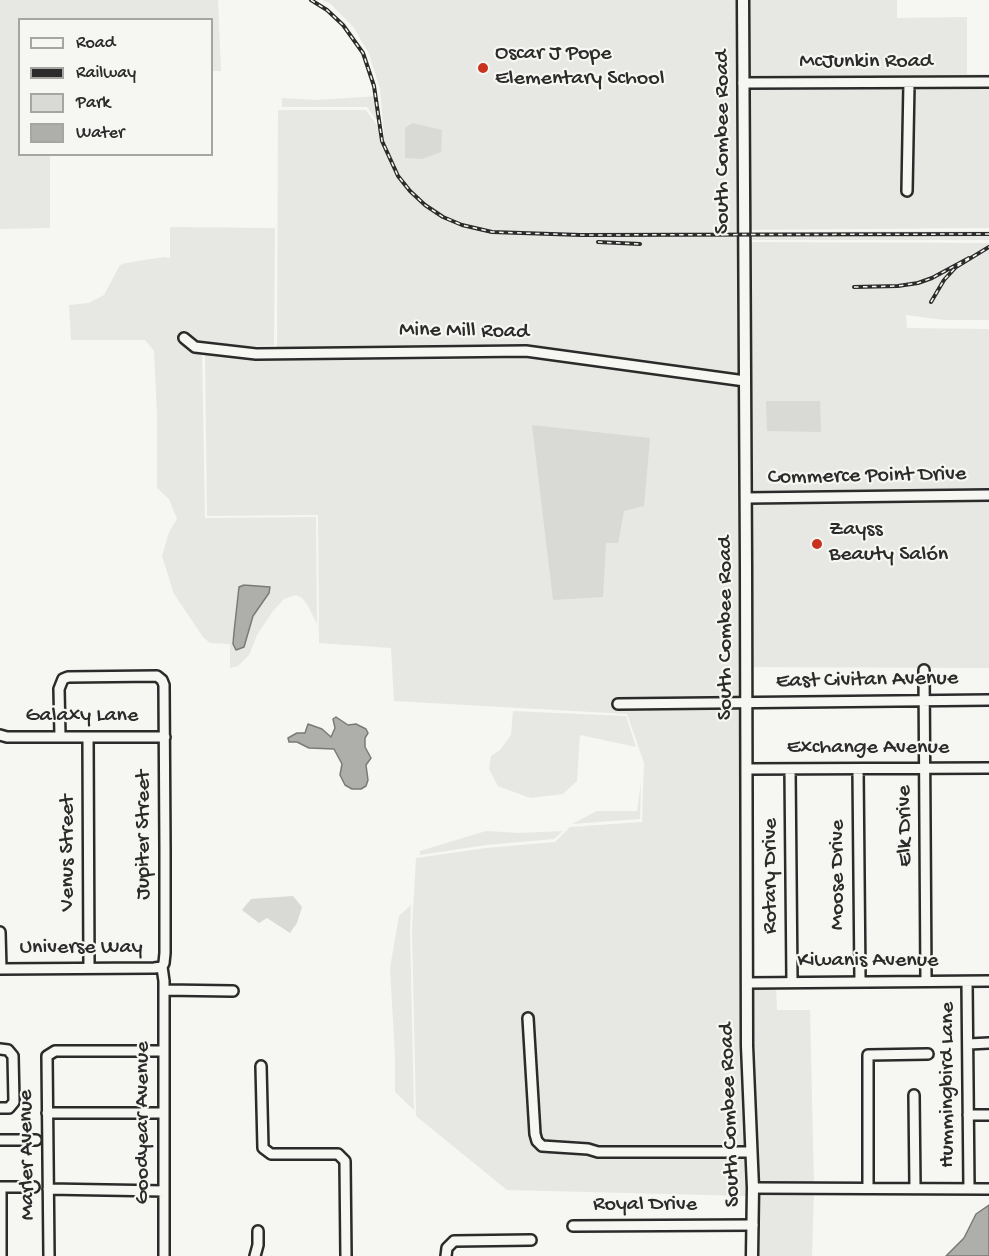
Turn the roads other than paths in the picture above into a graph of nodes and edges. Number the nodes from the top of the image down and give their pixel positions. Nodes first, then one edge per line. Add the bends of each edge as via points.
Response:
1 (742, 0) edge
2 (989, 82) edge
3 (743, 83) junction
4 (909, 83) junction
5 (907, 191) dead end
6 (184, 338) dead end
7 (745, 381) junction
8 (989, 495) edge
9 (746, 498) junction
10 (924, 670) dead end
11 (989, 700) edge
12 (924, 701) junction
13 (746, 702) junction
14 (618, 704) dead end
15 (0, 735) edge
16 (60, 736) junction
17 (88, 736) junction
18 (165, 737) junction
19 (924, 768) junction
20 (989, 768) edge
21 (747, 769) junction
22 (790, 769) junction
23 (858, 769) junction
24 (0, 932) edge
25 (162, 967) junction
26 (89, 968) junction
27 (0, 969) edge
28 (860, 981) junction
29 (926, 981) junction
30 (989, 981) edge
31 (792, 982) junction
32 (967, 982) junction
33 (747, 983) junction
34 (164, 990) junction
35 (233, 991) dead end
36 (528, 1018) dead end
37 (989, 1043) edge
38 (969, 1044) junction
39 (0, 1049) edge
40 (163, 1051) junction
41 (928, 1054) dead end
42 (261, 1066) dead end
43 (914, 1095) dead end
44 (0, 1108) edge
45 (47, 1113) junction
46 (164, 1113) junction
47 (968, 1115) junction
48 (989, 1115) edge
49 (0, 1140) edge
50 (36, 1140) dead end
51 (750, 1152) junction
52 (1, 1187) edge
53 (34, 1187) dead end
54 (868, 1187) junction
55 (753, 1188) junction
56 (915, 1188) junction
57 (48, 1189) junction
58 (969, 1189) junction
59 (989, 1189) edge
60 (164, 1191) junction
61 (753, 1225) junction
62 (573, 1226) dead end
63 (258, 1231) dead end
64 (531, 1240) dead end
65 (1, 1256) edge
66 (50, 1256) edge
67 (164, 1256) edge
68 (255, 1256) edge
69 (346, 1256) edge
70 (446, 1256) edge
71 (752, 1256) edge

1 - 3 main road, South Combee Road
2 - 4 street, McJunkin Road
3 - 4 street, McJunkin Road
3 - 7 main road, South Combee Road
4 - 5 street
6 - 7 street, Mine Mill Road via 195,347 256,354 526,351
7 - 9 main road, South Combee Road
8 - 9 street, Commerce Point Drive
9 - 13 main road, South Combee Road
10 - 12 street, Elk Drive
11 - 12 street, East Civitan Avenue
12 - 13 street, East Civitan Avenue
12 - 19 street, Elk Drive
13 - 14 street, East Civitan Avenue
13 - 21 main road, South Combee Road
15 - 16 street, Galaxy Lane
16 - 17 street, Galaxy Lane
16 - 18 street, Jupiter Street via 59,688 63,679 157,676 164,686
17 - 18 street, Galaxy Lane
17 - 26 street, Venus Street
18 - 25 street, Jupiter Street
19 - 20 street, Exchange Avenue
19 - 23 street, Exchange Avenue
19 - 29 street, Elk Drive
21 - 22 street, Exchange Avenue
21 - 33 main road, South Combee Road
22 - 23 street, Exchange Avenue
22 - 31 street, Rotary Drive
23 - 28 street, Moose Drive
24 - 27 street
25 - 26 street, Universe Way
25 - 34 street, Jupiter Street
26 - 27 street, Universe Way
28 - 29 street, Kiwanis Avenue
28 - 31 street, Kiwanis Avenue
29 - 32 street, Kiwanis Avenue
30 - 32 street, Kiwanis Avenue
31 - 33 street, Kiwanis Avenue
32 - 38 street, Hummingbird Lane
33 - 51 main road, South Combee Road
34 - 35 street
34 - 40 street, Goodyear Avenue
36 - 51 street via 535,1134 543,1146 598,1152
37 - 38 street
38 - 47 street, Hummingbird Lane
39 - 44 street via 13,1056 14,1090 11,1106
40 - 45 street, Marler Avenue via 55,1051 46,1060
40 - 46 street, Goodyear Avenue
41 - 54 street via 868,1055
42 - 69 street via 262,1148 271,1154 338,1154 345,1161
43 - 56 street
45 - 46 street
45 - 57 street, Marler Avenue
46 - 60 street, Goodyear Avenue
47 - 48 street
47 - 58 street, Hummingbird Lane
49 - 50 street
51 - 55 main road, South Combee Road
52 - 53 street
52 - 65 street
54 - 55 street
54 - 56 street
55 - 61 main road, South Combee Road
56 - 58 street
57 - 60 street
57 - 66 street, Marler Avenue
58 - 59 street
60 - 67 street, Goodyear Avenue
61 - 62 street, Royal Drive
61 - 71 main road, South Combee Road
63 - 68 street
64 - 70 street via 454,1240

